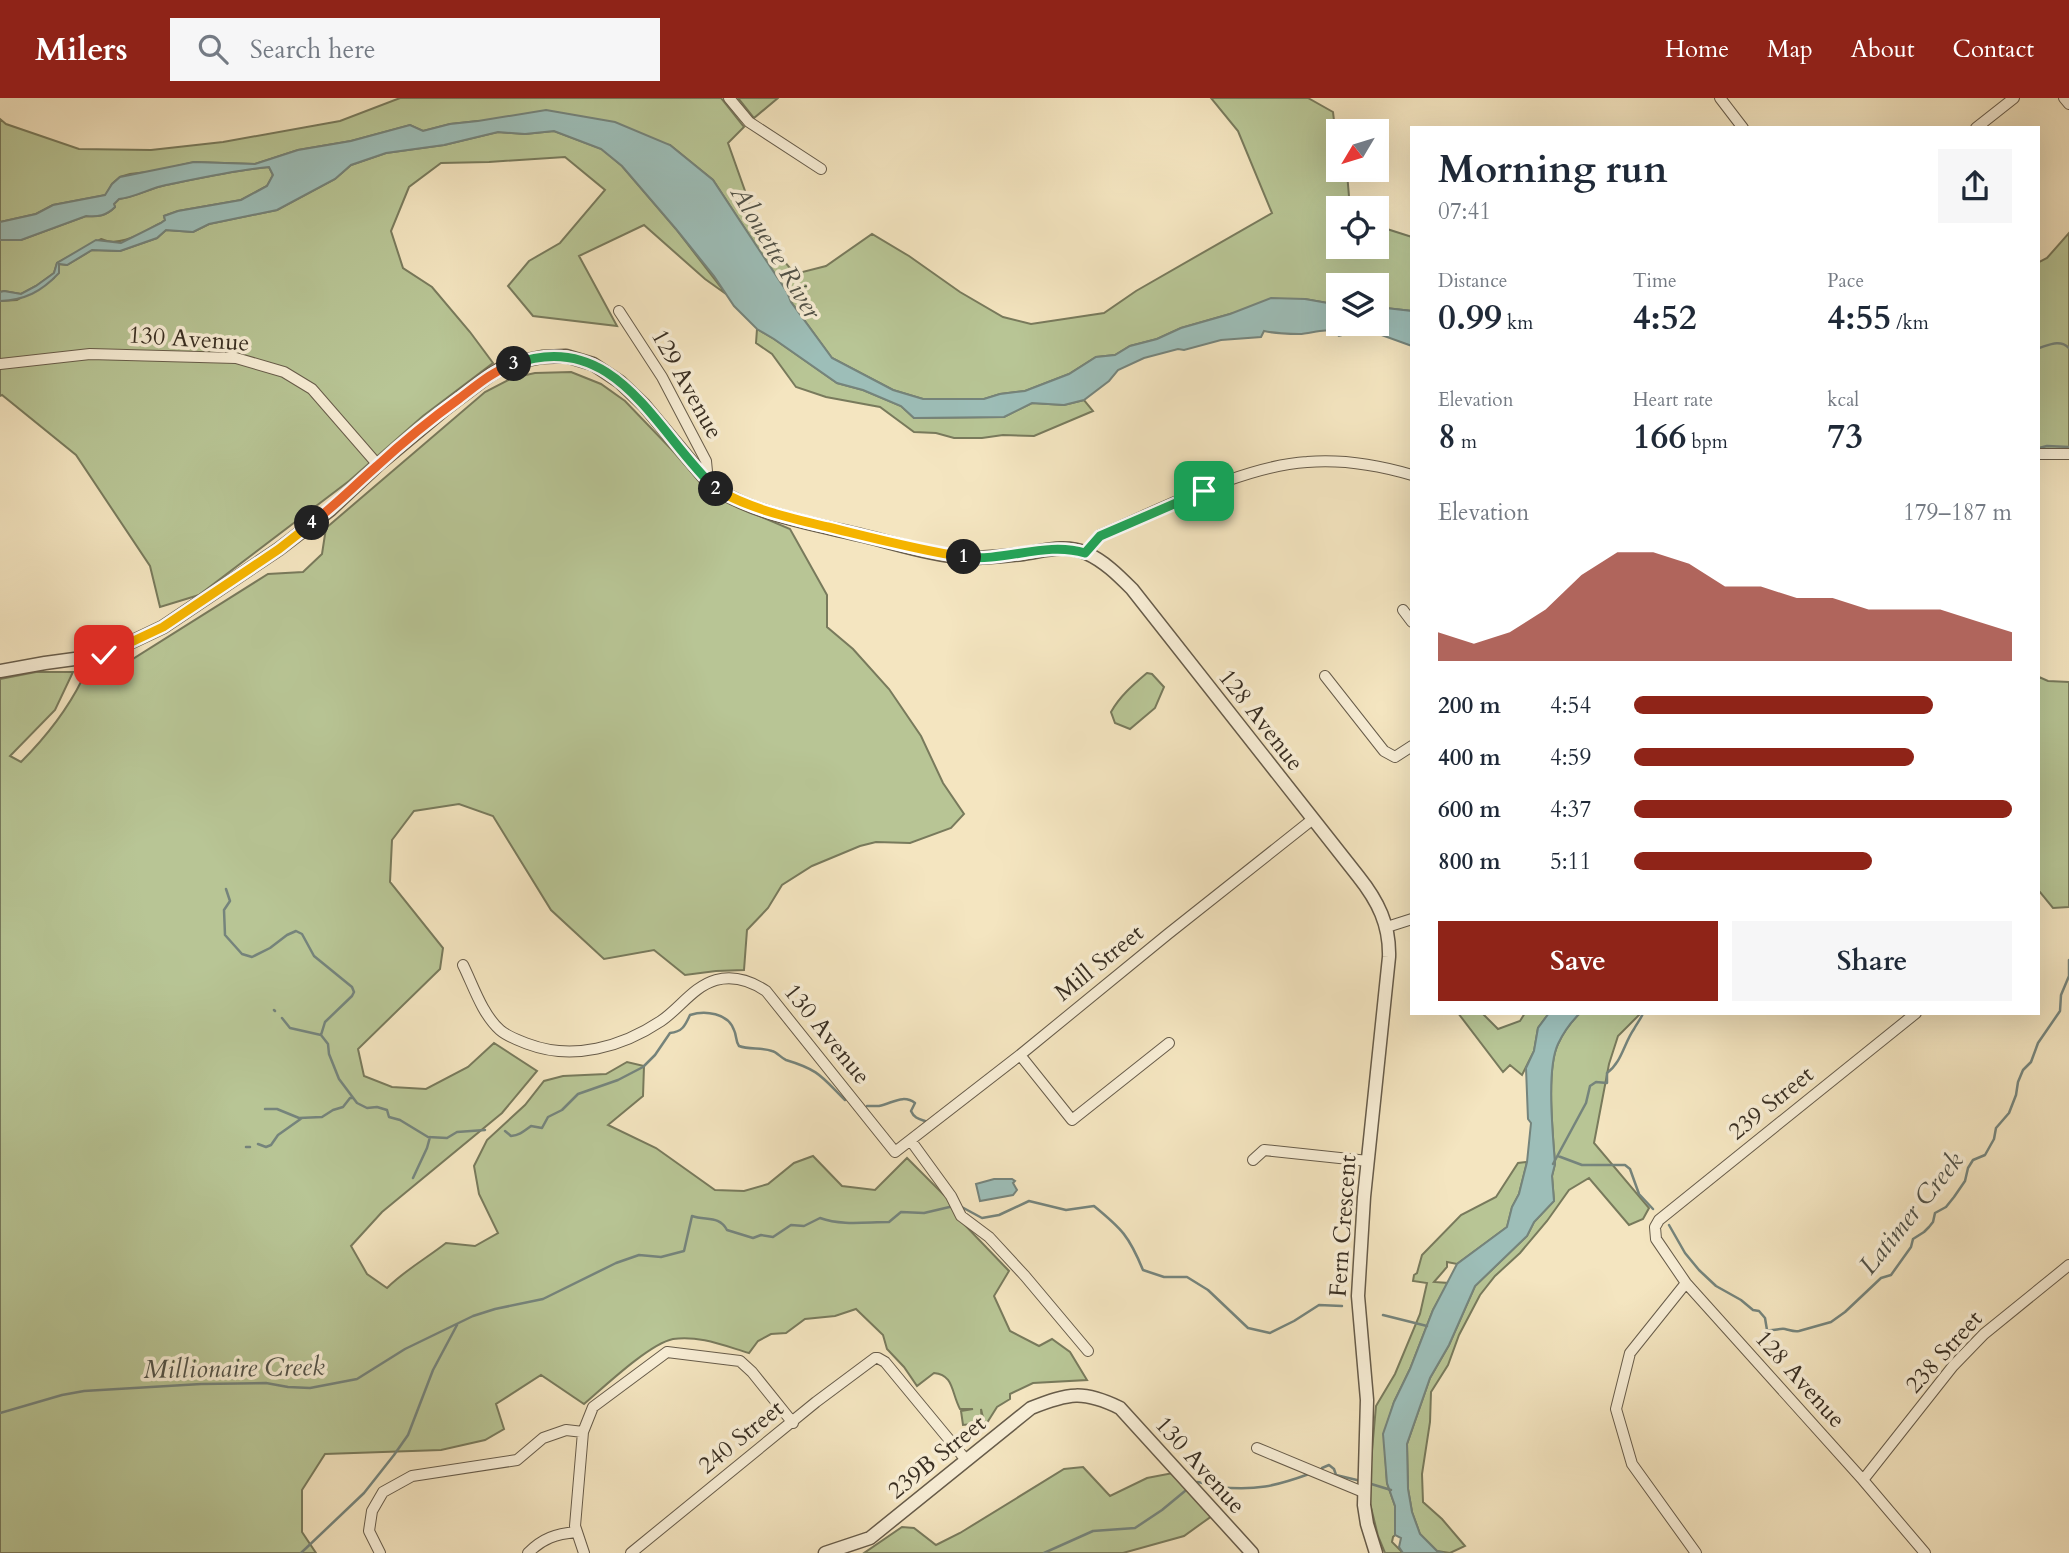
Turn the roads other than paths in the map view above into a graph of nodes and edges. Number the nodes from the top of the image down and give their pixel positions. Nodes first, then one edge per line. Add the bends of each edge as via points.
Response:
1 (729, 98) edge
2 (1720, 98) edge
3 (2014, 98) edge
4 (2064, 98) edge
5 (2069, 104) edge
6 (1742, 126) edge
7 (1979, 126) edge
8 (821, 169) dead end
9 (619, 311) dead end
10 (0, 364) edge
11 (2040, 454) edge
12 (2069, 454) edge
13 (378, 465) junction
14 (1410, 474) edge
15 (708, 482) junction
16 (1085, 553) junction
17 (1403, 610) dead end
18 (1410, 619) edge
19 (0, 671) edge
20 (1325, 676) dead end
21 (1410, 747) edge
22 (1313, 819) junction
23 (1410, 920) edge
24 (1387, 927) junction
25 (463, 965) dead end
26 (1914, 1015) edge
27 (1170, 1043) dead end
28 (1020, 1055) junction
29 (911, 1141) junction
30 (1252, 1160) dead end
31 (1368, 1161) junction
32 (1655, 1227) joint
33 (2069, 1265) edge
34 (1686, 1283) junction
35 (1088, 1351) dead end
36 (1076, 1395) joint
37 (793, 1423) junction
38 (583, 1432) junction
39 (1257, 1448) dead end
40 (966, 1460) junction
41 (1863, 1479) junction
42 (1364, 1486) junction
43 (576, 1531) junction
44 (380, 1553) edge
45 (528, 1553) edge
46 (584, 1553) edge
47 (631, 1553) edge
48 (825, 1553) edge
49 (1252, 1553) edge
50 (1376, 1553) edge
51 (1696, 1553) edge
52 (1925, 1553) edge

1 - 8 street via 749,122
2 - 6 street
3 - 7 street
4 - 5 street
9 - 15 street, 129 Avenue via 662,377 706,461
10 - 13 street, 130 Avenue via 90,354 236,358 284,372 312,389
11 - 12 street
13 - 15 street via 500,369 542,357 566,356 593,364 620,382 645,405
13 - 19 street via 279,549 163,627 104,655
14 - 16 street via 1351,462 1277,466 1241,476 1100,536
15 - 16 street via 732,497 788,517 920,550 969,558 1061,548
16 - 22 street, 128 Avenue via 1104,563 1132,589
17 - 18 street
20 - 21 street via 1384,751 1395,757
22 - 24 street, 128 Avenue via 1373,895
22 - 28 street, Mill Street
23 - 24 street
24 - 31 street, Fern Crescent via 1389,957
25 - 29 street, 130 Avenue via 499,1029 537,1048 559,1052 611,1046 661,1021 707,983 731,978 748,981 766,991 895,1153
26 - 32 street, 239 Street
27 - 28 street via 1072,1120
28 - 29 street, Mill Street
29 - 35 street via 958,1211 989,1237
30 - 31 street via 1264,1150
31 - 42 street, Fern Crescent via 1358,1296 1367,1400
32 - 34 street, 128 Avenue via 1656,1239
33 - 41 street, 238 Street via 1984,1334 1953,1366
34 - 41 street, 128 Avenue
34 - 51 street via 1630,1353 1616,1409 1633,1464
36 - 40 street, 239B Street via 1031,1408
36 - 49 street, 130 Avenue via 1097,1397 1120,1408
37 - 38 street via 740,1361 667,1353 593,1407
37 - 40 street, 240 Street via 878,1358
37 - 47 street, 240 Street
38 - 43 street
38 - 44 street via 565,1430 543,1438 517,1460 412,1476 383,1492 372,1511 369,1531
39 - 42 street
40 - 48 street, 239B Street via 870,1538
41 - 52 street, 128 Avenue
42 - 50 street, Fern Crescent via 1365,1514
43 - 45 street via 553,1535
43 - 46 street

